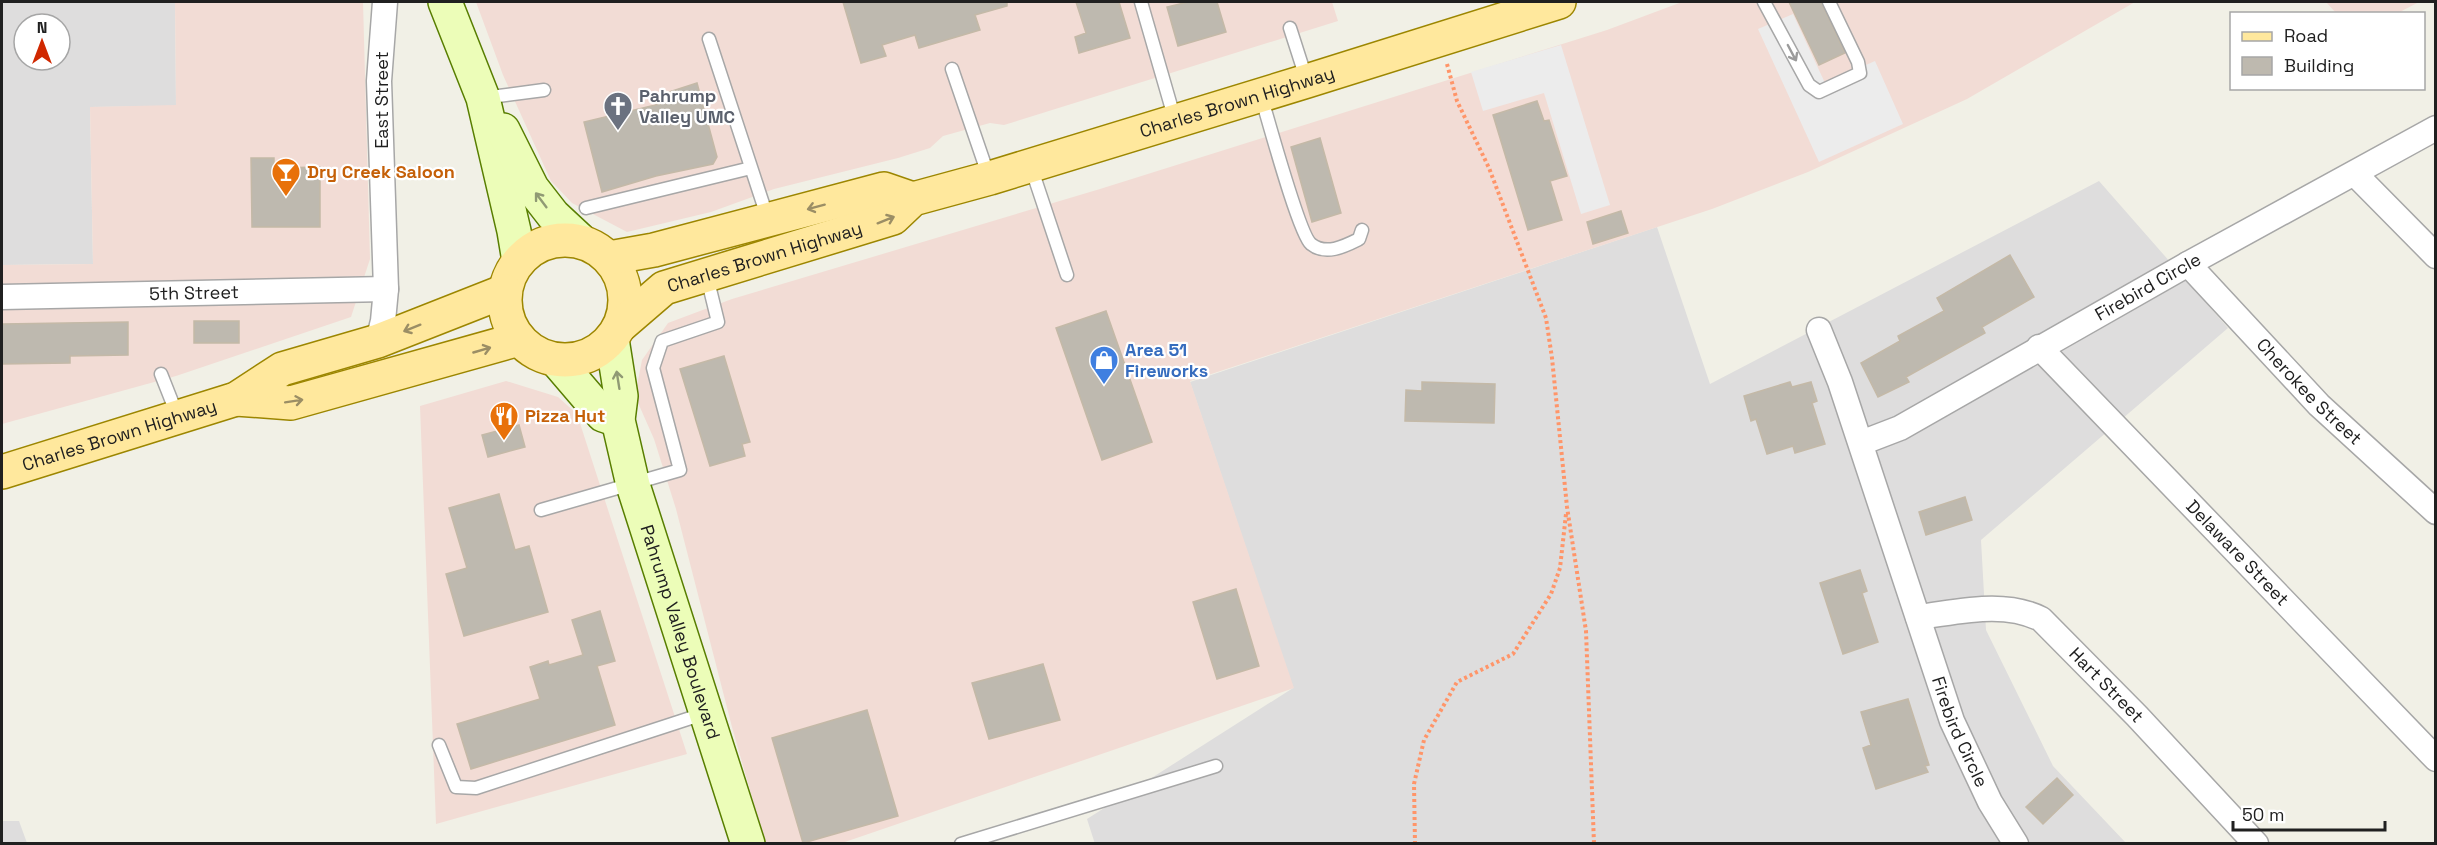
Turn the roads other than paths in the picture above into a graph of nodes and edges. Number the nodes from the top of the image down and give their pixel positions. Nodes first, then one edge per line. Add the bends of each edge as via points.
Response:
1 (385, 2) edge
2 (445, 2) edge
3 (1141, 2) edge
4 (1559, 2) edge
5 (1764, 2) edge
6 (1828, 2) edge
7 (1290, 28) dead end
8 (709, 39) dead end
9 (952, 69) dead end
10 (1307, 81) junction
11 (544, 90) dead end
12 (1261, 95) junction
13 (483, 98) junction
14 (1175, 121) junction
15 (2436, 128) edge
16 (1030, 165) junction
17 (751, 168) junction
18 (2355, 174) junction
19 (990, 178) junction
20 (913, 199) junction
21 (586, 208) dead end
22 (769, 220) junction
23 (1362, 230) dead end
24 (595, 250) junction
25 (2436, 256) edge
26 (519, 261) junction
27 (2188, 264) junction
28 (706, 275) junction
29 (1067, 275) dead end
30 (386, 288) junction
31 (505, 291) junction
32 (2, 297) edge
33 (1819, 330) dead end
34 (616, 332) junction
35 (519, 339) junction
36 (378, 341) junction
37 (2039, 347) junction
38 (556, 360) junction
39 (161, 374) dead end
40 (236, 399) junction
41 (178, 418) junction
42 (618, 420) junction
43 (1861, 443) junction
44 (2, 472) edge
45 (633, 485) junction
46 (541, 510) dead end
47 (2436, 512) edge
48 (1918, 617) junction
49 (706, 714) junction
50 (439, 745) dead end
51 (2436, 759) edge
52 (1216, 766) dead end
53 (747, 843) edge
54 (961, 843) edge
55 (2016, 843) edge
56 (2256, 843) edge

1 - 30 street, East Street via 380,81
2 - 13 main road
3 - 14 lane
4 - 10 main road, Charles Brown Highway
5 -> 6 lane via 1809,85 1819,92 1860,73
7 - 10 lane
8 - 17 lane
9 - 19 lane
10 - 12 main road, Charles Brown Highway
11 - 13 lane
12 - 14 main road, Charles Brown Highway
12 - 23 lane via 1308,240 1320,249 1340,248 1359,239
24 -> 13 main road via 553,215 532,188 511,143
13 - 26 main road
14 - 16 main road, Charles Brown Highway
15 - 18 street, Firebird Circle
16 - 19 main road, Charles Brown Highway
16 - 29 lane
17 - 21 lane
17 - 22 lane
18 - 25 street
18 - 27 street, Firebird Circle
19 - 20 main road, Charles Brown Highway
20 -> 22 main road, Charles Brown Highway via 884,189
28 -> 20 main road, Charles Brown Highway via 893,218
22 - 24 main road, Charles Brown Highway via 654,250
24 - 26 main road via 565,239 532,249
24 - 34 main road via 619,272 625,289 626,307
26 - 31 main road
27 - 37 street, Firebird Circle
27 - 47 street, Cherokee Street via 2319,405
28 - 34 main road, Charles Brown Highway via 664,288
28 - 45 lane via 718,322 662,341 653,368 680,470
30 - 32 street, 5th Street
30 - 36 street, East Street
31 - 35 main road via 505,308
31 -> 36 main road, Charles Brown Highway
33 - 43 street, Firebird Circle
34 - 38 main road via 596,352 577,359
42 -> 34 main road, Pahrump Valley Boulevard via 621,396
35 - 38 main road via 542,356
40 -> 35 main road, Charles Brown Highway via 291,403
36 - 40 main road, Charles Brown Highway via 282,369
37 - 43 street, Firebird Circle via 1900,428
37 - 51 street, Delaware Street
38 - 42 main road via 603,415
39 - 41 lane
40 - 41 main road, Charles Brown Highway
41 - 44 main road, Charles Brown Highway
42 - 45 main road, Pahrump Valley Boulevard
43 - 48 street, Firebird Circle
45 - 46 lane
45 - 49 main road, Pahrump Valley Boulevard
48 - 55 street, Firebird Circle via 1952,721 1989,802
48 - 56 street, Hart Street via 1989,608 2025,611 2041,619
49 - 50 lane via 476,788 456,787
49 - 53 main road, Pahrump Valley Boulevard
52 - 54 lane

